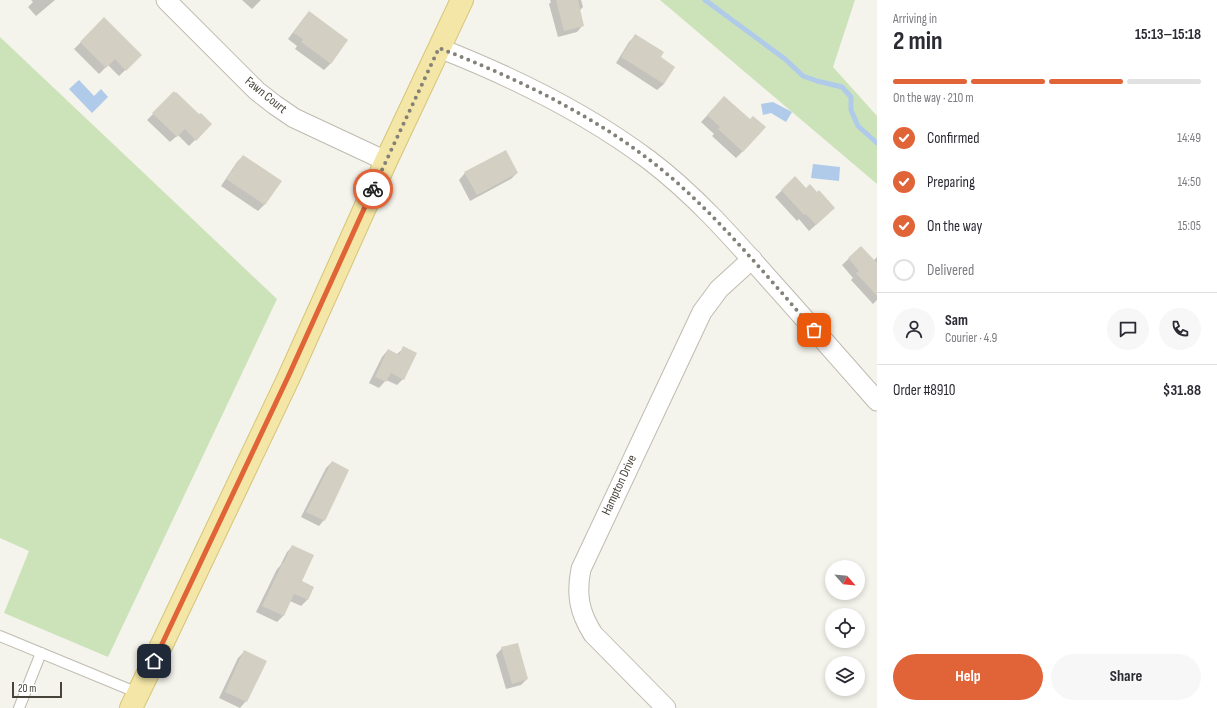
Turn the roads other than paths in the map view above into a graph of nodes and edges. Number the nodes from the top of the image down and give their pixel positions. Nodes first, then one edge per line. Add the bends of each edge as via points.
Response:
1 (166, 0) edge
2 (462, 0) edge
3 (439, 48) junction
4 (386, 161) junction
5 (752, 259) junction
6 (877, 401) edge
7 (0, 636) edge
8 (41, 653) junction
9 (134, 700) edge
10 (19, 708) edge
11 (666, 708) edge

1 - 4 street, Fawn Court via 274,105 294,118
2 - 3 main road
3 - 4 main road
3 - 5 street via 474,61 560,102 614,134 682,187
4 - 9 main road via 285,384
5 - 6 street
5 - 11 street, Hampton Drive via 719,289 702,312 581,568 578,583 579,604 589,629
7 - 8 lane
8 - 9 lane
8 - 10 lane

